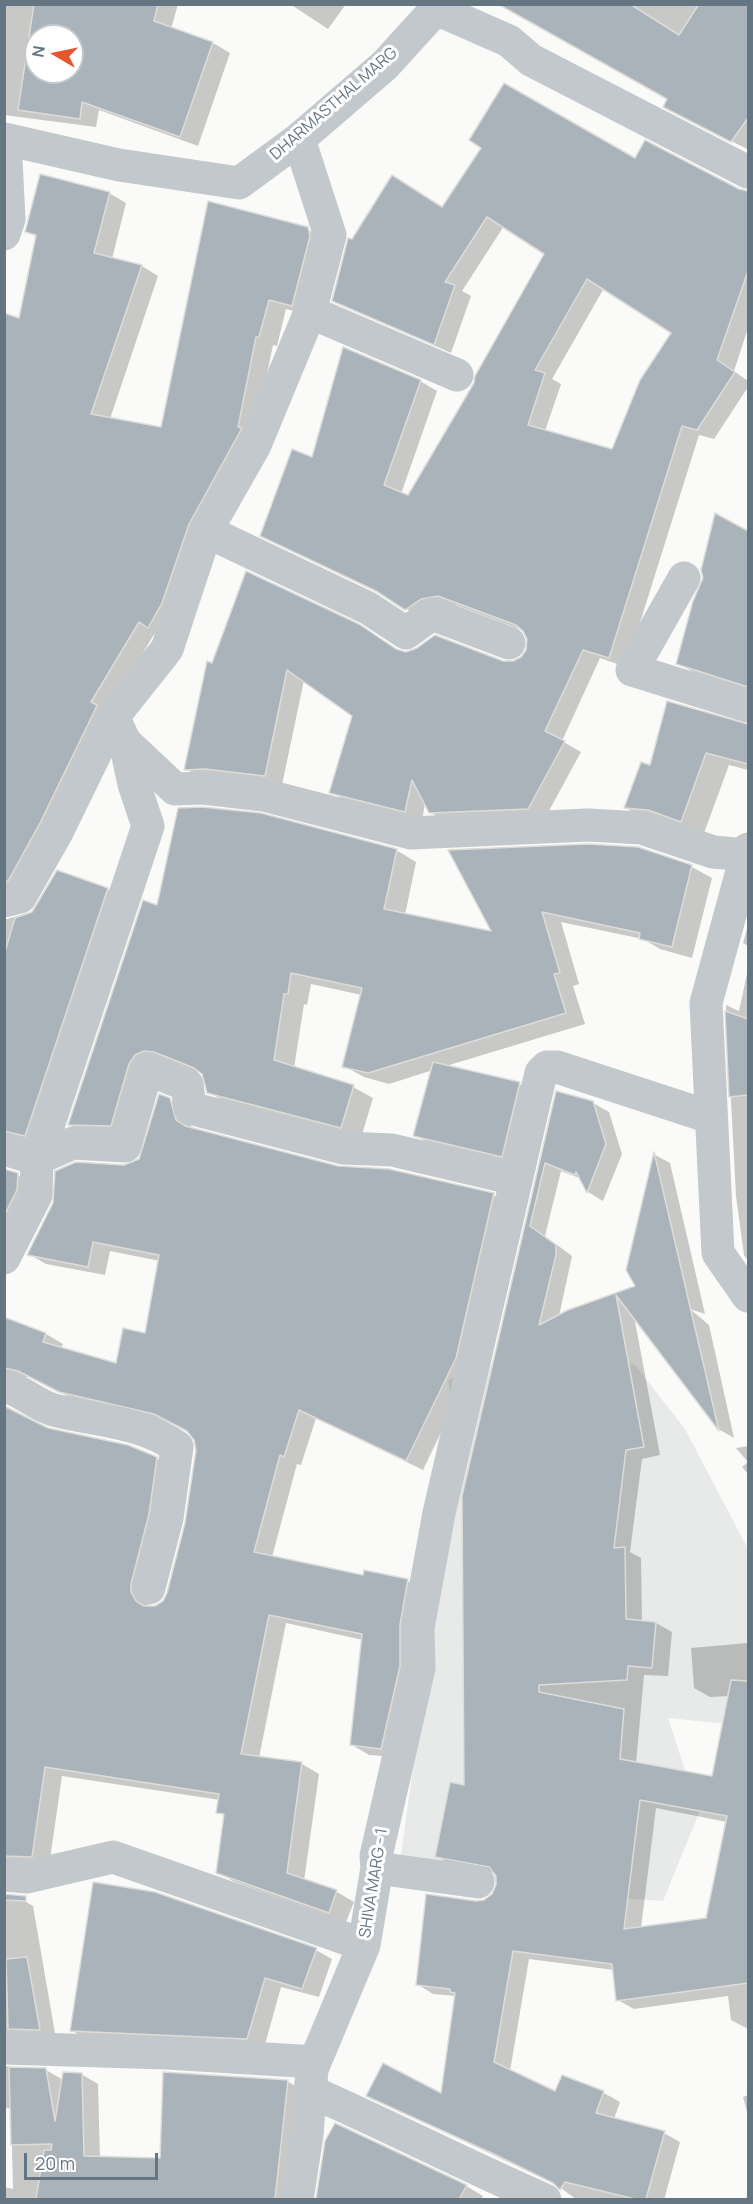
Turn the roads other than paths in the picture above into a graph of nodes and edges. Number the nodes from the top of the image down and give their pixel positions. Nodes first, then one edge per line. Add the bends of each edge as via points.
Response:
1 (5, 139) edge
2 (299, 139) junction
3 (748, 171) edge
4 (4, 234) edge
5 (310, 312) junction
6 (457, 375) dead end
7 (206, 531) junction
8 (684, 578) dead end
9 (508, 643) dead end
10 (748, 706) edge
11 (119, 730) junction
12 (747, 852) edge
13 (4, 901) edge
14 (710, 1117) junction
15 (4, 1149) edge
16 (37, 1160) junction
17 (515, 1179) junction
18 (4, 1258) edge
19 (748, 1296) edge
20 (4, 1386) edge
21 (149, 1588) dead end
22 (377, 1868) junction
23 (4, 1875) edge
24 (478, 1882) dead end
25 (364, 1945) junction
26 (4, 2048) edge
27 (313, 2077) junction
28 (297, 2199) edge
29 (544, 2199) edge

1 - 2 street, DHARMASTHAL MARG via 118,165 239,183
1 - 4 street, DHARMASTHAL MARG via 9,219
2 - 3 street, DHARMASTHAL MARG via 385,64 436,9 509,41 531,60
2 - 5 street via 330,235
5 - 6 street
5 - 7 street via 255,445
7 - 9 street via 368,608 405,633 432,614
7 - 11 street via 167,649
8 - 10 street via 632,670
11 - 12 street via 174,789 264,795 411,833 588,825 642,828 713,852
11 - 13 street via 20,897
11 - 16 street via 148,826
12 - 14 street via 706,1003
14 - 17 street, SHIVA MARG - 1 via 547,1066 541,1074
14 - 19 street via 718,1253
15 - 16 street
16 - 17 street via 74,1143 125,1146 147,1069 187,1085 190,1108 343,1148 392,1150
16 - 18 street via 36,1195
17 - 22 street, SHIVA MARG - 1 via 439,1513 418,1628 419,1668 375,1856
20 - 21 street via 54,1410 152,1431 177,1447 167,1518
22 - 24 street
22 - 25 street, SHIVA MARG - 1
23 - 25 street via 27,1877 113,1857
25 - 27 street, SHIVA MARG - 1
26 - 27 street via 167,2053
27 - 28 street, SHIVA MARG - 1
27 - 29 street via 390,2126 461,2164

